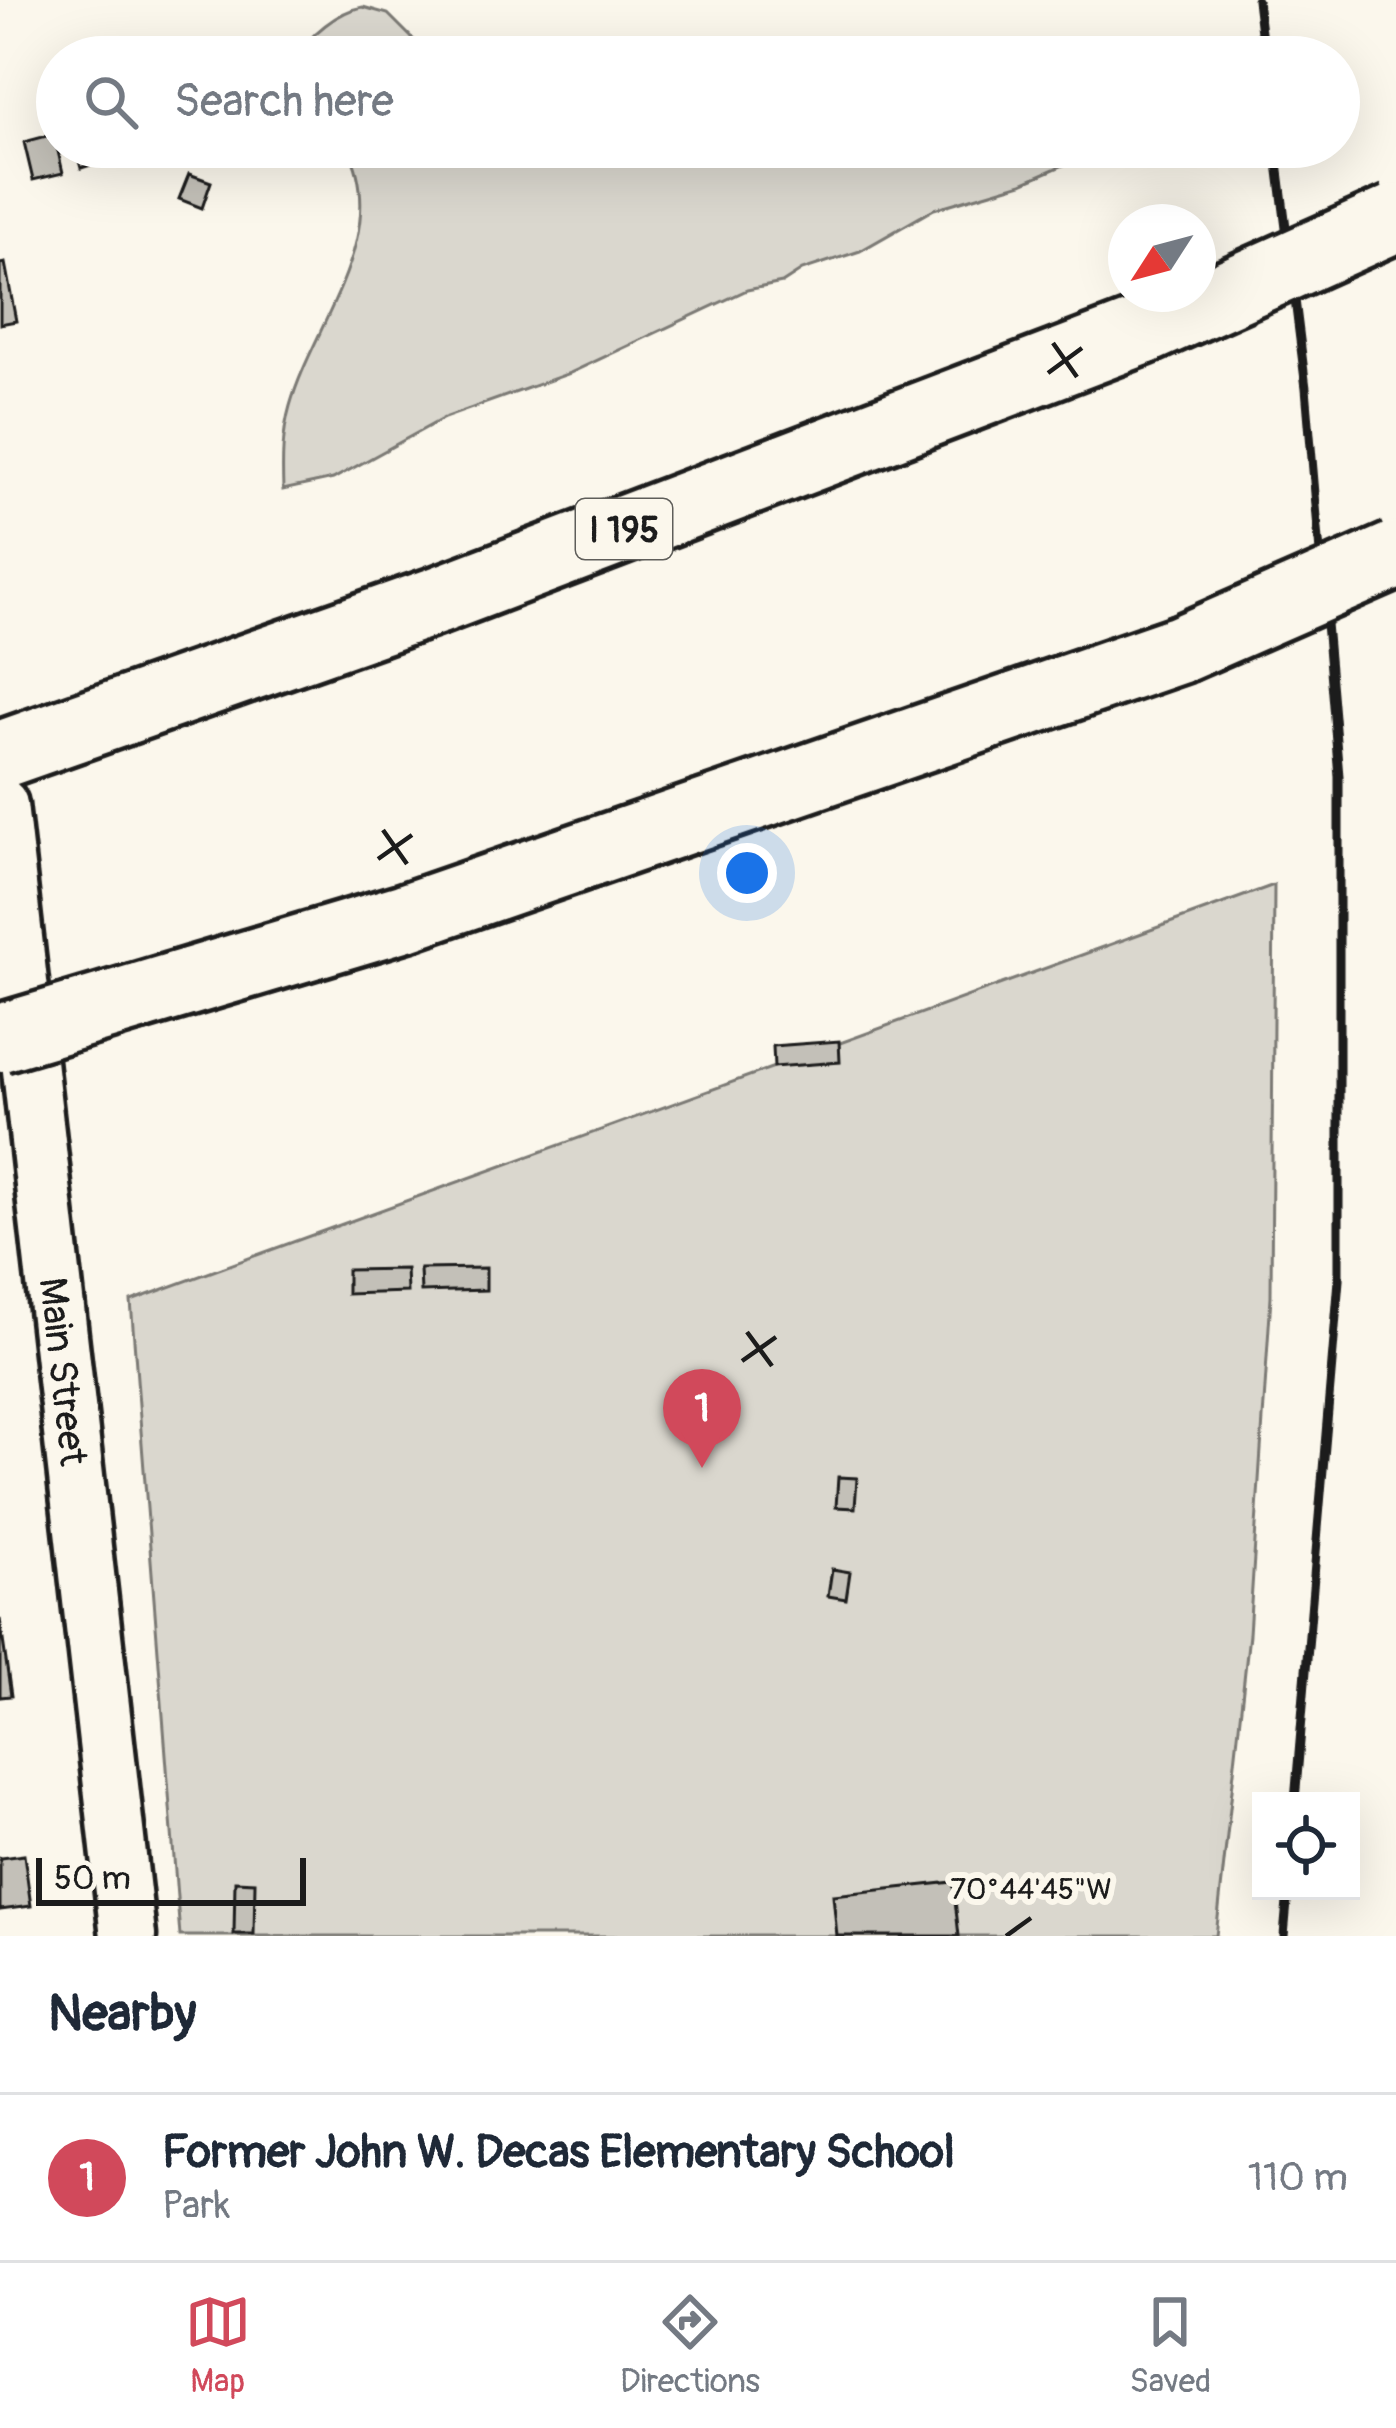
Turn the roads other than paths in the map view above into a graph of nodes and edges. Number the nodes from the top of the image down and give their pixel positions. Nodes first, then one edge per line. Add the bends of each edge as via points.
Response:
1 (1396, 218) edge
2 (1396, 555) edge
3 (0, 754) edge
4 (0, 806) edge
5 (0, 1038) edge
6 (128, 1936) edge

1 - 3 highway, I 195, bridge via 1143,331 436,602
2 - 5 highway, bridge via 1181,649 406,917
4 - 6 main road, Main Street

